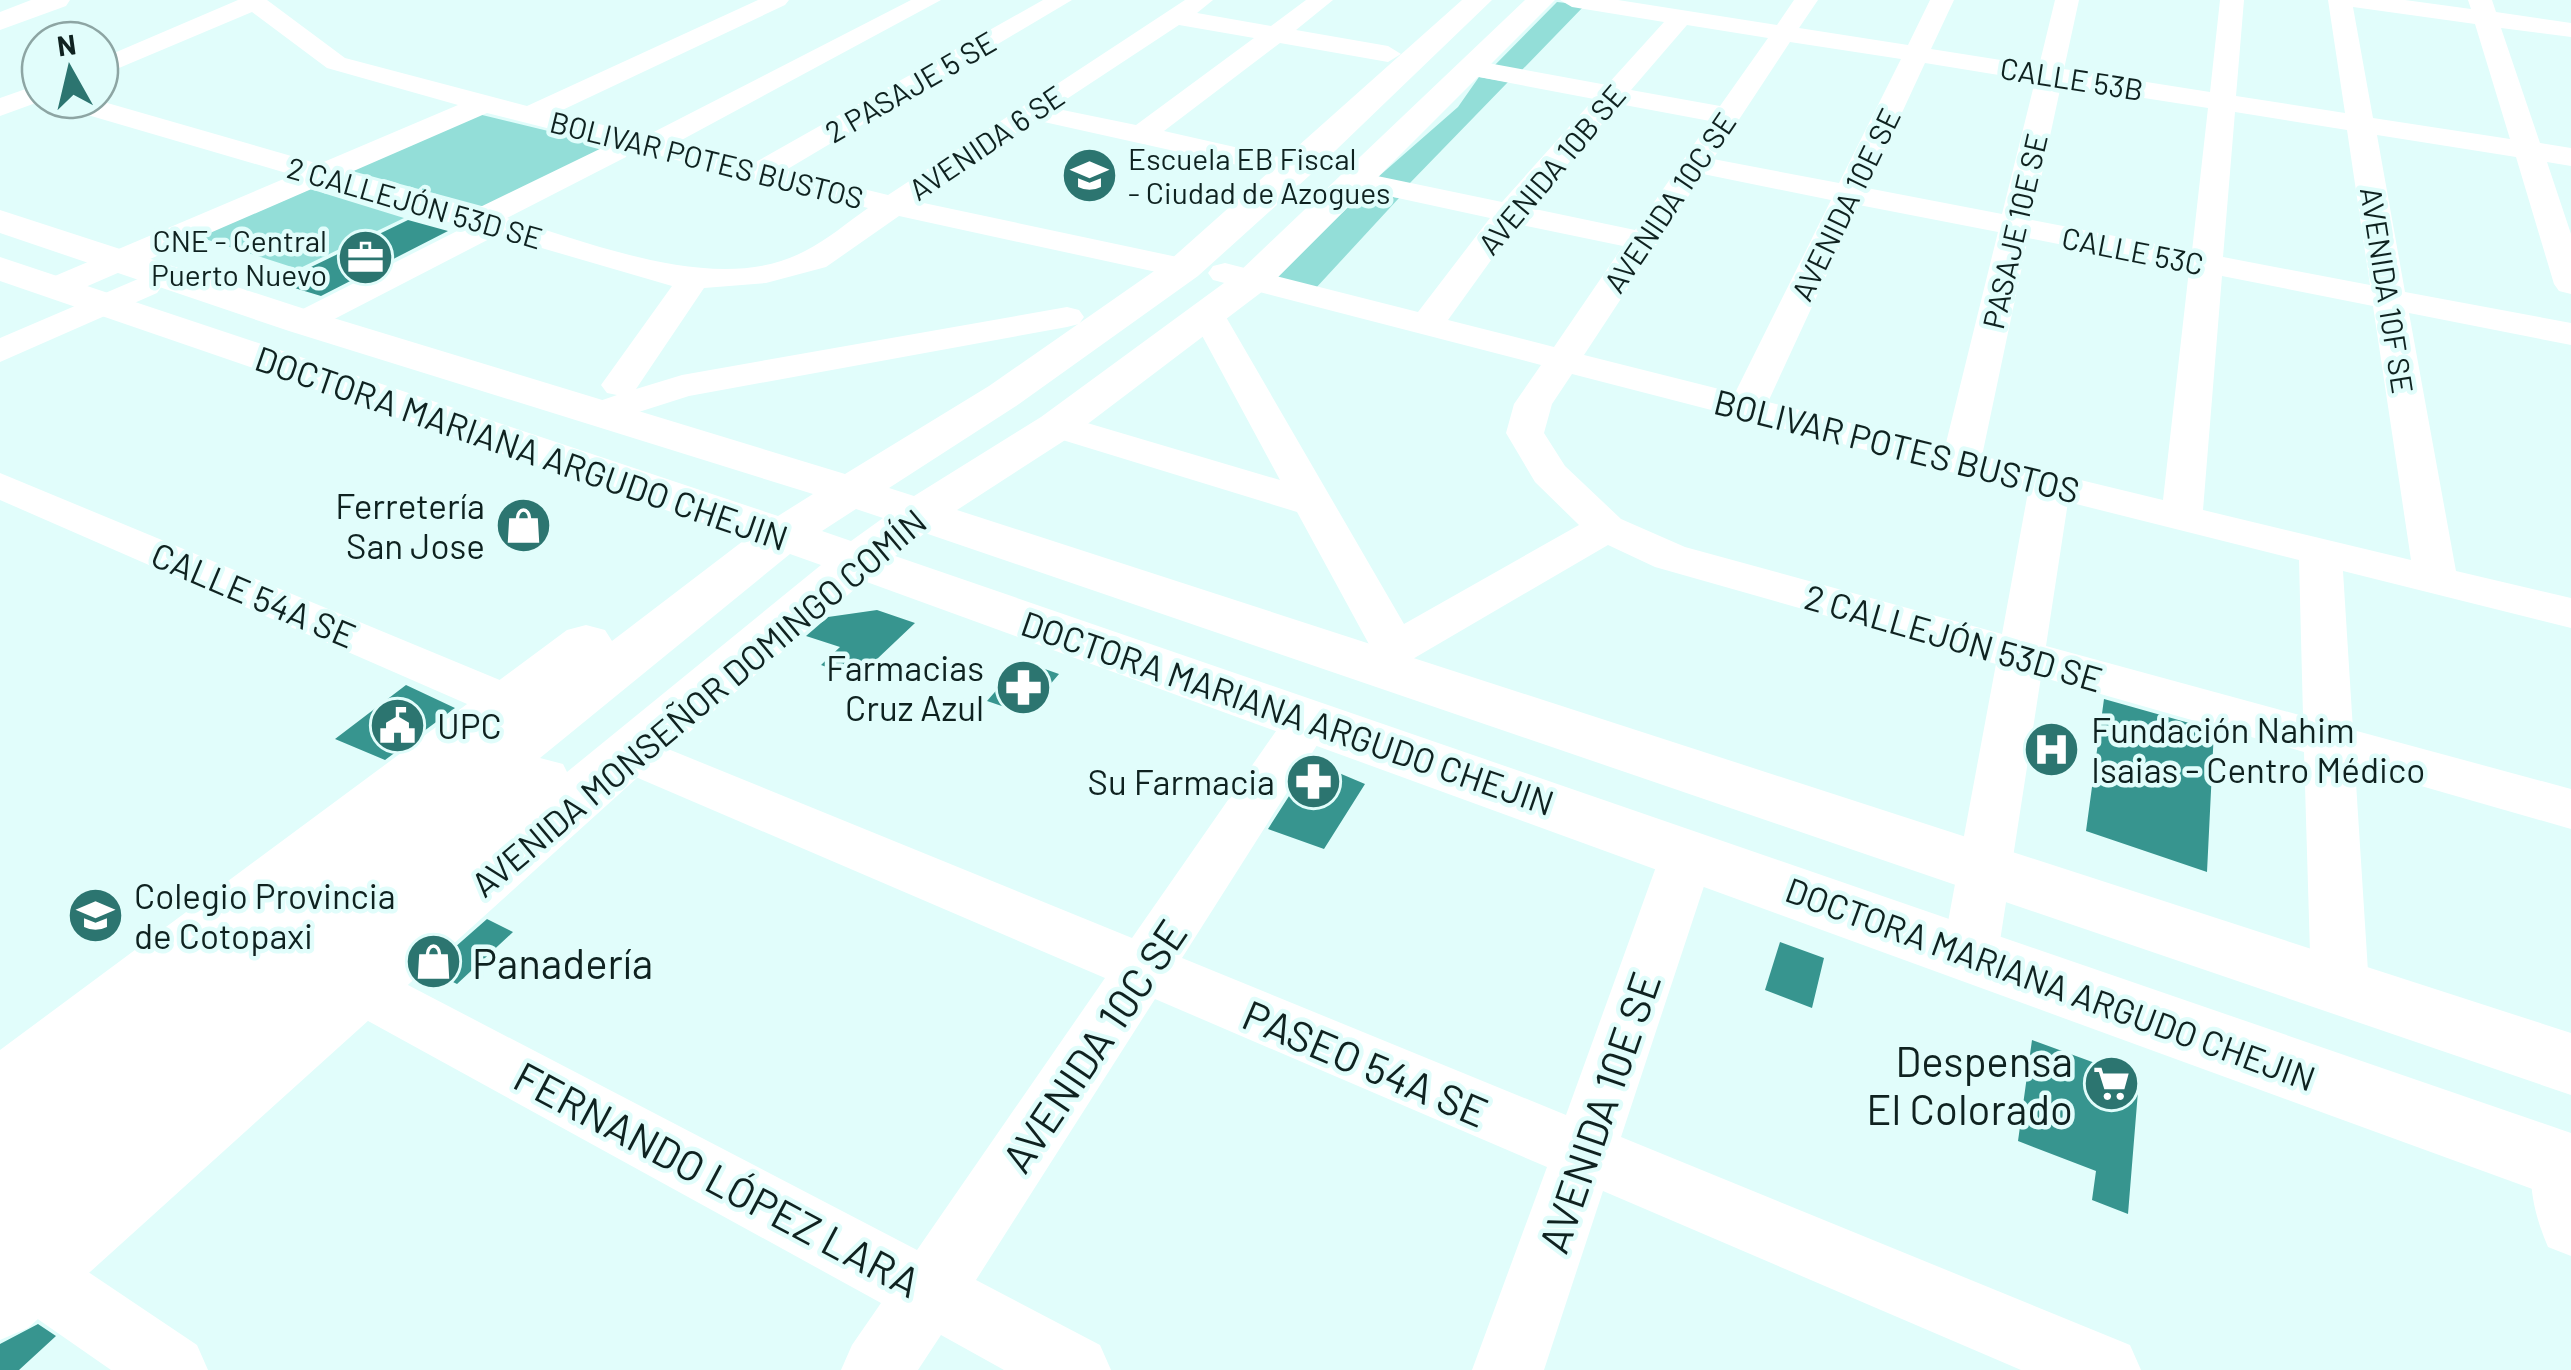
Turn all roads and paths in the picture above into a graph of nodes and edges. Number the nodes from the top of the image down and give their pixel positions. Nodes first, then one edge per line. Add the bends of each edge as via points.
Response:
1 (27, 0) edge
2 (56, 0) edge
3 (776, 0) edge
4 (1060, 0) edge
5 (1201, 0) edge
6 (1321, 0) edge
7 (1454, 0) edge
8 (1478, 0) edge
9 (1515, 0) edge
10 (1540, 0) edge
11 (1572, 0) edge
12 (1806, 0) edge
13 (1942, 0) edge
14 (2067, 0) edge
15 (2232, 0) edge
16 (2340, 0) edge
17 (2353, 0) edge
18 (253, 1) edge
19 (872, 4) dead end
20 (919, 5) edge
21 (2483, 9) edge
22 (0, 10) edge
23 (1176, 17) junction
24 (1681, 17) junction
25 (0, 22) edge
26 (2571, 30) edge
27 (1784, 33) junction
28 (1276, 34) junction
29 (1480, 51) junction
30 (1388, 54) junction
31 (1916, 54) junction
32 (120, 59) edge
33 (2050, 75) junction
34 (1613, 95) junction
35 (2222, 102) junction
36 (484, 104) junction
37 (1030, 111) junction
38 (530, 115) junction
39 (120, 116) edge
40 (1728, 116) junction
41 (2361, 124) junction
42 (1141, 136) junction
43 (652, 144) junction
44 (2528, 150) junction
45 (616, 151) dead end
46 (2571, 156) edge
47 (1270, 163) junction
48 (1695, 164) junction
49 (761, 172) junction
50 (320, 175) junction
51 (1358, 182) junction
52 (1849, 195) junction
53 (892, 204) junction
54 (1510, 212) junction
55 (0, 222) edge
56 (485, 223) junction
57 (2015, 227) junction
58 (1644, 240) junction
59 (120, 262) junction
60 (2206, 264) junction
61 (1169, 265) junction
62 (0, 268) edge
63 (766, 274) joint
64 (166, 277) junction
65 (1239, 277) junction
66 (694, 279) junction
67 (2571, 284) edge
68 (54, 288) junction
69 (2390, 298) junction
70 (100, 305) junction
71 (1208, 316) junction
72 (1067, 317) junction
73 (303, 322) junction
74 (1426, 325) junction
75 (2571, 334) edge
76 (0, 351) edge
77 (1562, 360) junction
78 (609, 400) junction
79 (1532, 404) joint
80 (1748, 408) junction
81 (1056, 426) junction
82 (1961, 463) junction
83 (2050, 484) junction
84 (0, 486) edge
85 (1312, 503) junction
86 (2182, 517) junction
87 (834, 519) junction
88 (1606, 528) junction
89 (2320, 551) junction
90 (2436, 580) junction
91 (2571, 613) edge
92 (2020, 655) junction
93 (1389, 658) junction
94 (507, 702) junction
95 (1309, 720) junction
96 (2330, 743) junction
97 (628, 753) junction
98 (2571, 809) edge
99 (1688, 853) junction
100 (1984, 867) junction
101 (1970, 954) junction
102 (1143, 968) junction
103 (2340, 987) junction
104 (360, 988) junction
105 (2571, 1064) edge
106 (0, 1092) edge
107 (1584, 1152) junction
108 (0, 1154) edge
109 (2568, 1186) edge
110 (10, 1269) edge
111 (930, 1290) junction
112 (172, 1370) edge
113 (877, 1370) edge
114 (1075, 1370) edge
115 (1508, 1370) edge
116 (2106, 1370) edge

1 - 22 main road
2 - 25 main road
3 - 38 street
4 - 49 street, 2 PASAJE 5 SE
5 - 23 street, AVENIDA 6 SE
6 - 28 street
7 - 30 main road, AVENIDA MONSEÑOR DOMINGO COMÍN
8 - 61 main road, AVENIDA MONSEÑOR DOMINGO COMÍN via 1297,170
9 - 29 main road, AVENIDA MONSEÑOR DOMINGO COMÍN
10 - 29 main road, AVENIDA MONSEÑOR DOMINGO COMÍN
11 - 24 street, CALLE 53B
12 - 27 street, AVENIDA 10C SE
13 - 31 street, AVENIDA 10E SE
14 - 33 street, PASAJE 10E SE
15 - 35 street
16 - 41 street, AVENIDA 10F SE
17 - 21 street
18 - 32 street
18 - 36 street, BOLIVAR POTES BUSTOS via 336,63
19 - 20 street
20 - 43 street
21 - 26 street
21 - 44 street
23 - 28 street
23 - 37 street, AVENIDA 6 SE
24 - 27 street, CALLE 53B
24 - 34 street, AVENIDA 10B SE
27 - 31 street, CALLE 53B
27 - 40 street, AVENIDA 10C SE
28 - 30 street
28 - 42 street
29 - 34 street
29 - 51 main road, AVENIDA MONSEÑOR DOMINGO COMÍN
29 - 65 main road, AVENIDA MONSEÑOR DOMINGO COMÍN
30 - 47 main road, AVENIDA MONSEÑOR DOMINGO COMÍN
31 - 33 street, CALLE 53B
31 - 52 street, AVENIDA 10E SE
33 - 35 street, CALLE 53B
33 - 57 street, PASAJE 10E SE
34 - 40 street
34 - 54 street, AVENIDA 10B SE
35 - 41 street, CALLE 53B
35 - 60 street
36 - 38 street, BOLIVAR POTES BUSTOS
36 - 50 street
37 - 42 street
37 - 53 street, AVENIDA 6 SE
38 - 43 street, BOLIVAR POTES BUSTOS
39 - 50 street, 2 CALLEJÓN 53D SE
40 - 48 street, AVENIDA 10C SE
41 - 44 street, CALLE 53B
41 - 69 street, AVENIDA 10F SE
42 - 47 street
43 - 49 street, BOLIVAR POTES BUSTOS
44 - 46 street, CALLE 53B
44 - 67 street
45 - 56 street
47 - 61 main road, AVENIDA MONSEÑOR DOMINGO COMÍN
48 - 52 street, CALLE 53C
48 - 58 street, AVENIDA 10C SE
49 - 53 street, BOLIVAR POTES BUSTOS
50 - 56 street, 2 CALLEJÓN 53D SE
50 - 59 street
51 - 54 street
51 - 65 main road, AVENIDA MONSEÑOR DOMINGO COMÍN
52 - 57 street, CALLE 53C
52 - 80 street, AVENIDA 10E SE
53 - 61 street, BOLIVAR POTES BUSTOS
53 - 63 street, AVENIDA 6 SE via 814,260
54 - 58 street
54 - 74 street, AVENIDA 10B SE
55 - 59 main road, DOCTORA MARIANA ARGUDO CHEJIN
56 - 66 street, 2 CALLEJÓN 53D SE
56 - 73 street
57 - 60 street, CALLE 53C
57 - 82 street, PASAJE 10E SE
58 - 77 street, AVENIDA 10C SE
59 - 64 main road, DOCTORA MARIANA ARGUDO CHEJIN
59 - 68 street
60 - 69 street, CALLE 53C
60 - 86 street
61 - 72 main road, AVENIDA MONSEÑOR DOMINGO COMÍN
61 - 87 main road, AVENIDA MONSEÑOR DOMINGO COMÍN
62 - 68 main road, DOCTORA MARIANA ARGUDO CHEJIN
63 - 66 street, 2 CALLEJÓN 53D SE
64 - 70 street
64 - 73 main road, DOCTORA MARIANA ARGUDO CHEJIN
65 - 71 main road, AVENIDA MONSEÑOR DOMINGO COMÍN
65 - 74 street, BOLIVAR POTES BUSTOS
65 - 87 main road, AVENIDA MONSEÑOR DOMINGO COMÍN via 1033,408
66 - 78 street
68 - 70 main road, DOCTORA MARIANA ARGUDO CHEJIN
69 - 75 street, CALLE 53C
69 - 90 street, AVENIDA 10F SE
70 - 76 street
70 - 87 main road, DOCTORA MARIANA ARGUDO CHEJIN
71 - 81 main road, AVENIDA MONSEÑOR DOMINGO COMÍN
71 - 85 street
72 - 78 street
72 - 87 main road, AVENIDA MONSEÑOR DOMINGO COMÍN via 973,382
73 - 78 main road, DOCTORA MARIANA ARGUDO CHEJIN
74 - 77 street, BOLIVAR POTES BUSTOS
77 - 79 street, AVENIDA 10C SE
77 - 80 street, BOLIVAR POTES BUSTOS
78 - 87 main road, DOCTORA MARIANA ARGUDO CHEJIN
79 - 88 street, 2 CALLEJÓN 53D SE via 1525,433 1549,474
80 - 82 street, BOLIVAR POTES BUSTOS
81 - 85 street
81 - 87 main road, AVENIDA MONSEÑOR DOMINGO COMÍN
82 - 83 street, BOLIVAR POTES BUSTOS
83 - 86 street, BOLIVAR POTES BUSTOS
83 - 92 street
84 - 94 street, CALLE 54A SE
85 - 93 street
86 - 89 street, BOLIVAR POTES BUSTOS
87 - 93 main road, DOCTORA MARIANA ARGUDO CHEJIN
87 - 94 main road, AVENIDA MONSEÑOR DOMINGO COMÍN
87 - 95 main road, DOCTORA MARIANA ARGUDO CHEJIN
87 - 97 main road, AVENIDA MONSEÑOR DOMINGO COMÍN
87 - 108 main road, AVENIDA MONSEÑOR DOMINGO COMÍN
87 - 110 main road, AVENIDA MONSEÑOR DOMINGO COMÍN
88 - 92 street, 2 CALLEJÓN 53D SE via 1670,558
88 - 93 street
89 - 90 street, BOLIVAR POTES BUSTOS
89 - 96 street
90 - 91 street, BOLIVAR POTES BUSTOS
92 - 96 street, 2 CALLEJÓN 53D SE
92 - 100 street
93 - 100 main road, DOCTORA MARIANA ARGUDO CHEJIN
94 - 106 main road, AVENIDA MONSEÑOR DOMINGO COMÍN
95 - 99 main road, DOCTORA MARIANA ARGUDO CHEJIN
95 - 102 street, AVENIDA 10C SE
96 - 98 street, 2 CALLEJÓN 53D SE
96 - 103 street
97 - 102 street, PASEO 54A SE
97 - 104 main road, AVENIDA MONSEÑOR DOMINGO COMÍN
99 - 101 main road, DOCTORA MARIANA ARGUDO CHEJIN
99 - 107 street, AVENIDA 10E SE
100 - 101 street
100 - 103 main road, DOCTORA MARIANA ARGUDO CHEJIN
101 - 109 main road, DOCTORA MARIANA ARGUDO CHEJIN
102 - 107 street, PASEO 54A SE
102 - 111 street, AVENIDA 10C SE
103 - 105 main road, DOCTORA MARIANA ARGUDO CHEJIN
104 - 110 main road, AVENIDA MONSEÑOR DOMINGO COMÍN
104 - 111 street, FERNANDO LÓPEZ LARA
107 - 115 street, AVENIDA 10E SE
107 - 116 street, PASEO 54A SE
110 - 112 street
111 - 113 street, AVENIDA 10C SE
111 - 114 street, FERNANDO LÓPEZ LARA

